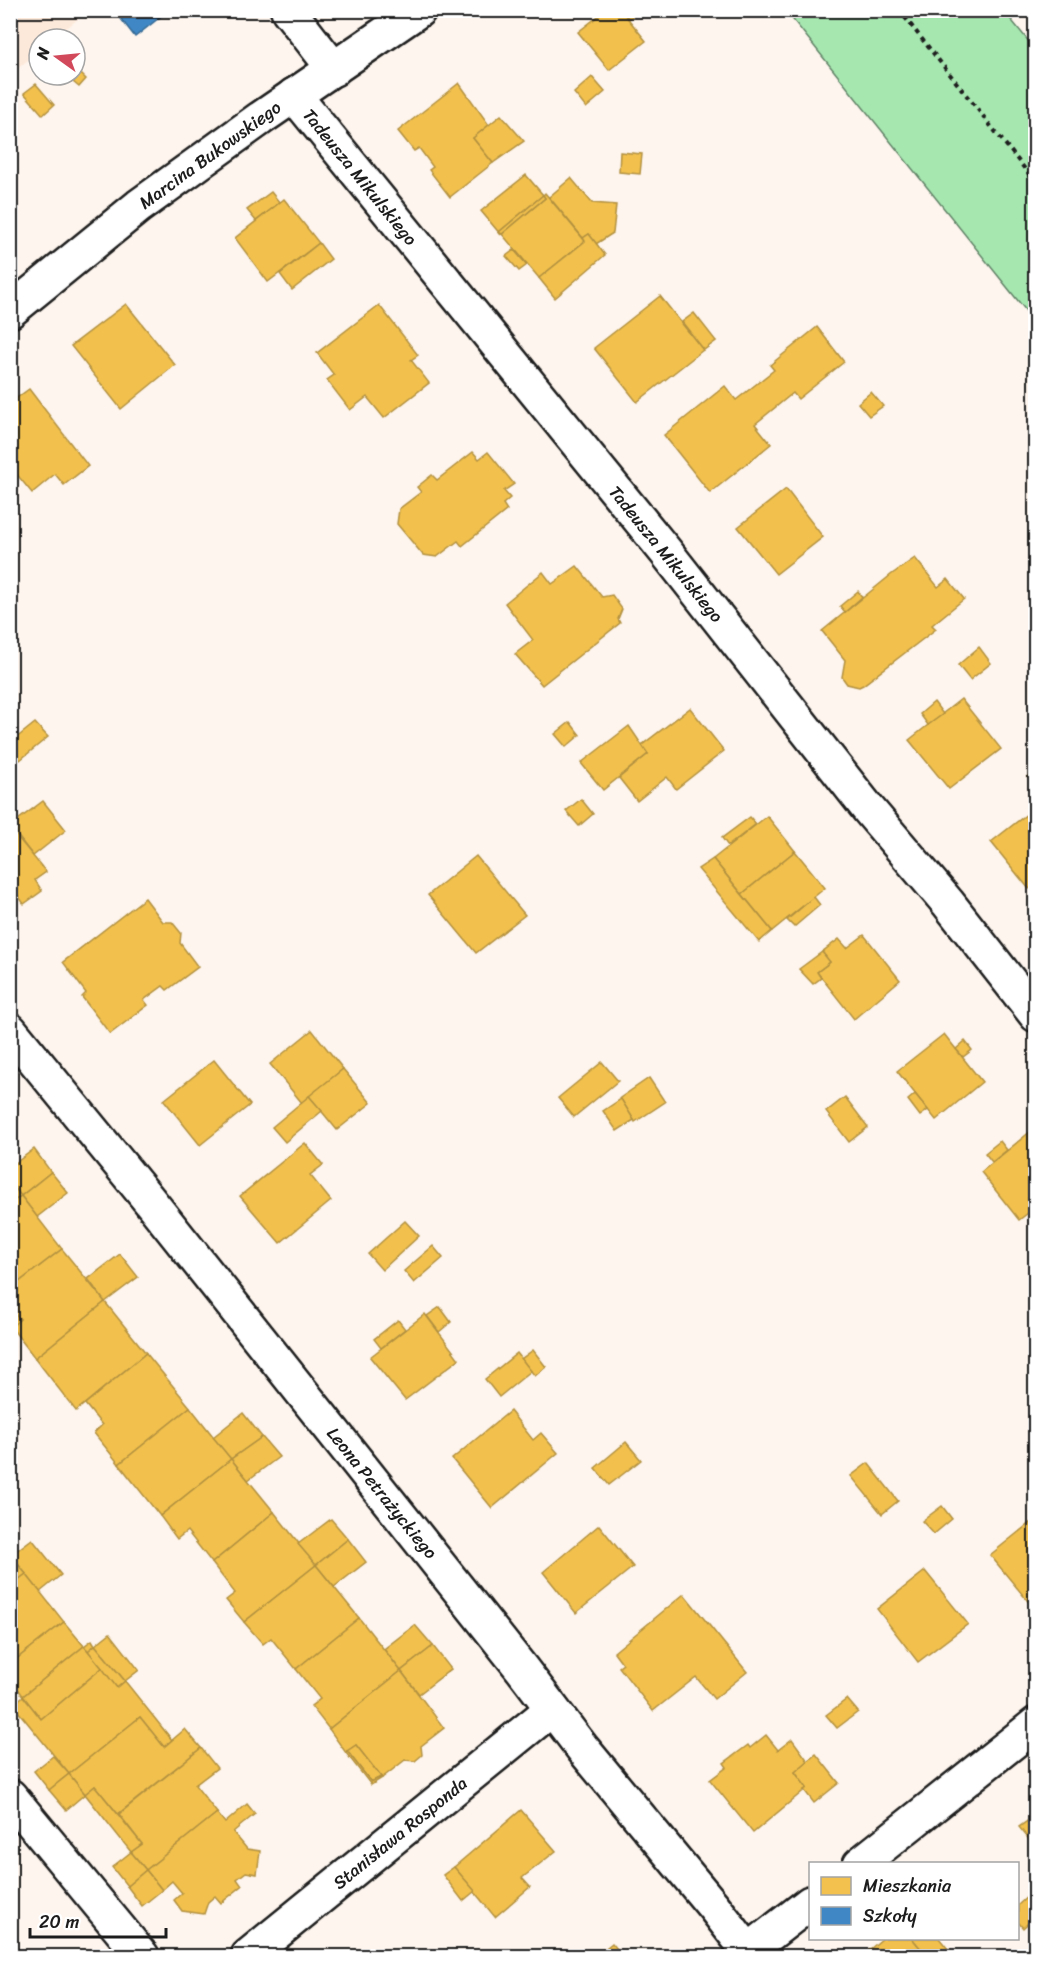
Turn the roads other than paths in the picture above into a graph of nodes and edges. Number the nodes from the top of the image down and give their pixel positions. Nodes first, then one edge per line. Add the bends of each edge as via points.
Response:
1 (288, 10) edge
2 (419, 10) edge
3 (334, 69) junction
4 (294, 95) junction
5 (10, 311) edge
6 (1035, 1015) edge
7 (10, 1030) edge
8 (552, 1709) junction
9 (1035, 1724) edge
10 (10, 1796) edge
11 (861, 1862) edge
12 (809, 1904) edge
13 (750, 1954) edge
14 (142, 1956) edge
15 (248, 1956) edge

1 - 3 street
2 - 3 street, Marcina Bukowskiego
3 - 4 street, Marcina Bukowskiego
4 - 5 street, Marcina Bukowskiego via 139,206
4 - 6 street, Tadeusza Mikulskiego via 666,552
7 - 8 street, Leona Petrażyckiego
8 - 13 street, Leona Petrażyckiego
8 - 15 street, Stanisława Rosponda
9 - 11 street
10 - 14 street
12 - 13 street

